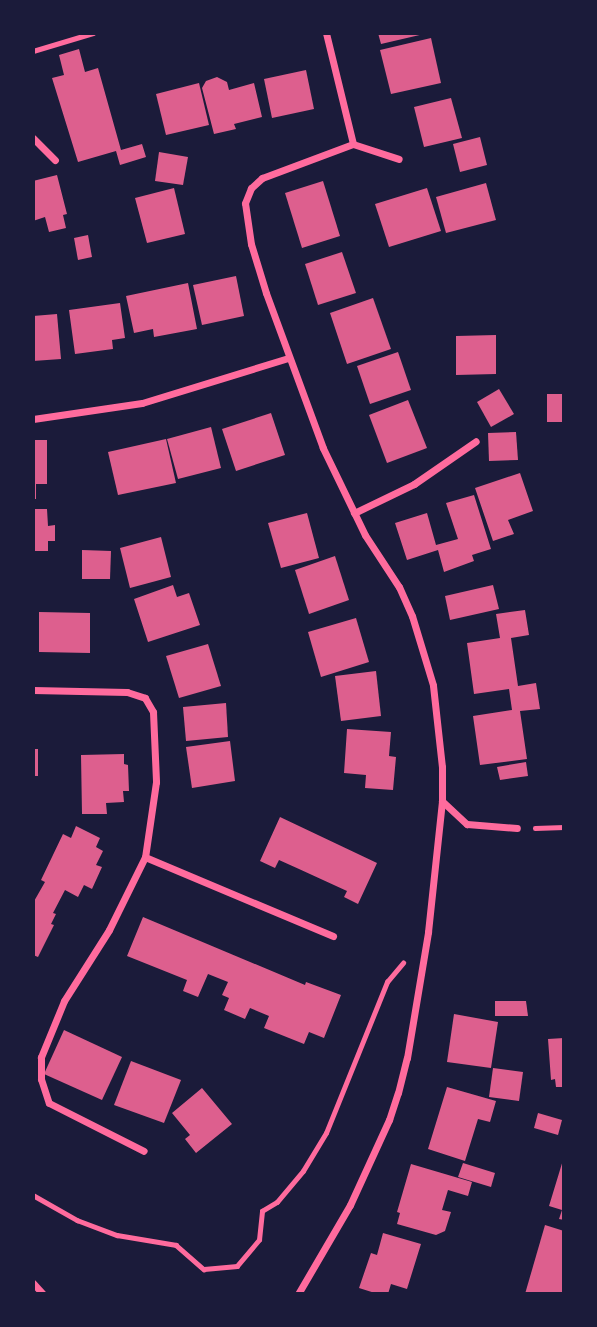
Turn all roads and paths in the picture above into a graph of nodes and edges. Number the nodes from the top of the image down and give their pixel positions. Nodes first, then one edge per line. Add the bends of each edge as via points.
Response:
1 (93, 33) edge
2 (326, 33) edge
3 (33, 51) edge
4 (33, 138) edge
5 (353, 144) junction
6 (399, 159) dead end
7 (55, 160) dead end
8 (288, 358) junction
9 (33, 419) edge
10 (476, 441) dead end
11 (354, 513) junction
12 (33, 690) edge
13 (442, 801) junction
14 (564, 827) edge
15 (517, 828) joint
16 (145, 857) junction
17 (428, 932) junction
18 (333, 936) dead end
19 (144, 1151) dead end
20 (33, 1195) edge
21 (33, 1283) edge
22 (43, 1294) edge
23 (298, 1294) edge

1 - 3 path
2 - 5 street
4 - 7 street
5 - 6 street
5 - 8 street via 262,178 245,203 251,244
8 - 9 street via 142,403
8 - 11 street
10 - 11 street via 414,484
11 - 13 street via 399,587 425,653 439,717
12 - 16 street via 127,692 145,698 153,712 156,782
13 - 15 street via 467,824
13 - 17 street
14 - 15 path
16 - 18 street
16 - 19 street via 109,930 64,1002 41,1057 41,1079 49,1103
17 - 20 path via 387,982 326,1133 303,1171 277,1202 262,1211 259,1240 237,1266 204,1269 176,1245 117,1235 77,1220
17 - 23 street via 407,1058 389,1120 351,1205
21 - 22 street

